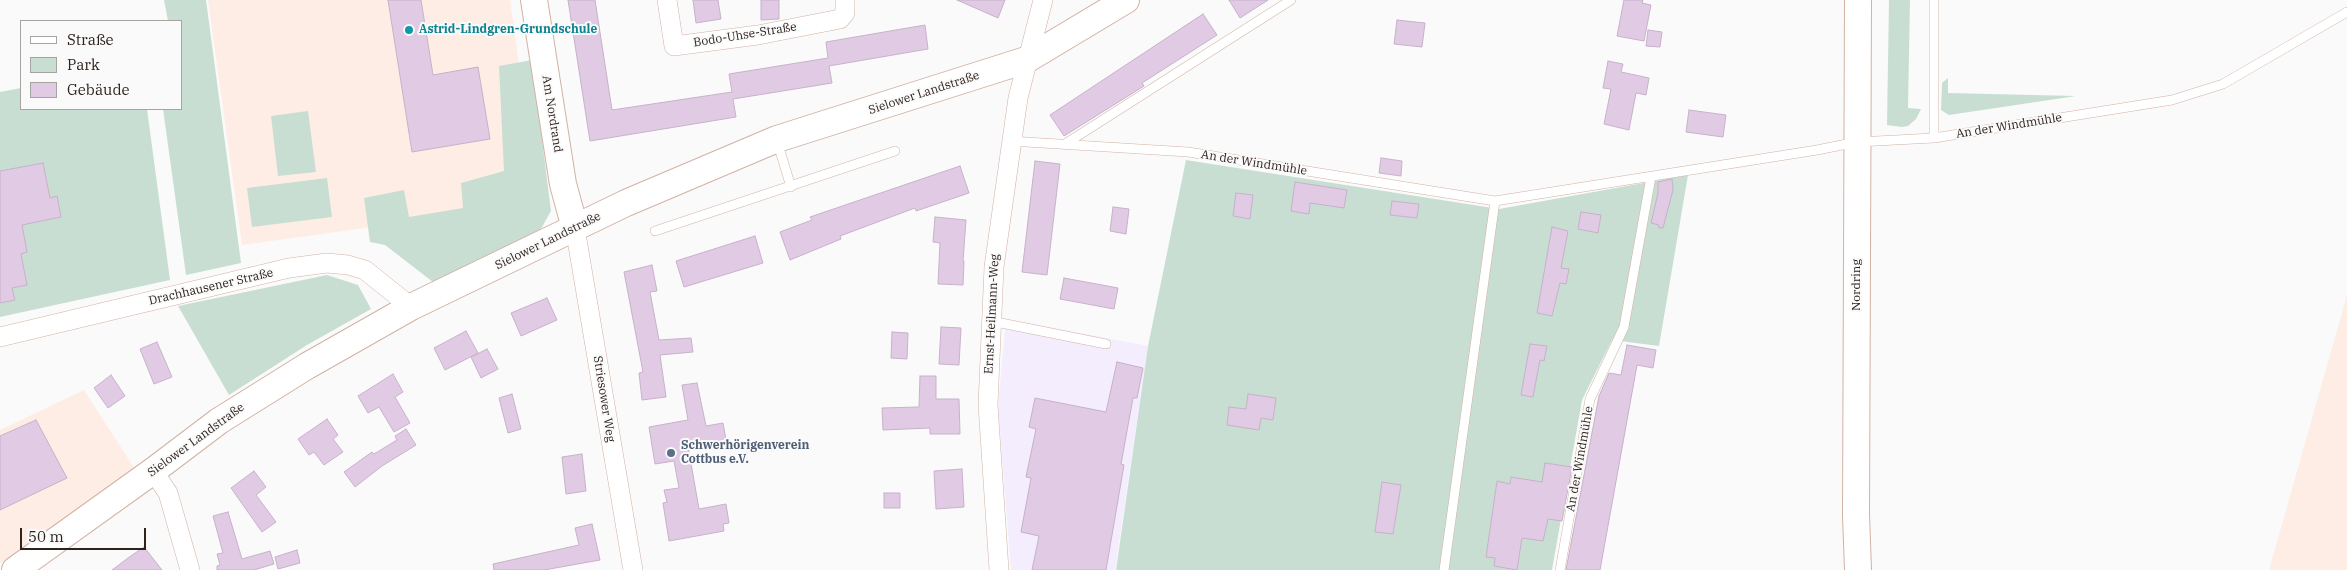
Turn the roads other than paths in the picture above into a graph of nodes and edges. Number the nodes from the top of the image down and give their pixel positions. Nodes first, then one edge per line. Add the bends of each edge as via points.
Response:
1 (534, 0) edge
2 (667, 0) edge
3 (846, 0) edge
4 (1042, 0) edge
5 (1126, 0) edge
6 (1291, 0) edge
7 (1858, 0) edge
8 (1934, 0) edge
9 (2347, 12) edge
10 (1026, 60) junction
11 (1934, 138) junction
12 (776, 139) junction
13 (1010, 141) junction
14 (1857, 142) junction
15 (1065, 144) junction
16 (895, 151) dead end
17 (1651, 177) junction
18 (791, 186) junction
19 (1495, 201) junction
20 (575, 228) junction
21 (655, 230) dead end
22 (411, 307) junction
23 (991, 320) junction
24 (0, 337) edge
25 (1106, 344) dead end
26 (153, 471) junction
27 (15, 570) edge
28 (190, 570) edge
29 (633, 570) edge
30 (999, 570) edge
31 (1444, 570) edge
32 (1560, 570) edge
33 (1858, 570) edge

1 - 20 main road, Am Nordrand via 563,184
2 - 3 street, Bodo-Uhse-Straße via 674,46 758,35 840,19 845,13
4 - 10 street, Ernst-Heilmann-Weg
5 - 10 main road, Sielower Landstraße
6 - 15 lane
7 - 14 main road, Nordring
8 - 11 lane
9 - 11 lane, An der Windmühle via 2224,84 2181,98
10 - 12 main road, Sielower Landstraße
10 - 13 street, Ernst-Heilmann-Weg
11 - 14 lane, An der Windmühle
12 - 18 lane
12 - 20 main road, Sielower Landstraße
13 - 15 lane, An der Windmühle
13 - 23 street, Ernst-Heilmann-Weg via 994,267
14 - 17 lane, An der Windmühle
14 - 33 main road, Nordring
15 - 19 lane, An der Windmühle via 1188,152
16 - 18 lane
17 - 19 lane, An der Windmühle
17 - 32 lane, An der Windmühle via 1624,327 1590,399
18 - 21 lane
19 - 31 lane
20 - 22 main road, Sielower Landstraße
20 - 29 street, Striesower Weg
22 - 24 street, Drachhausener Straße via 365,270 327,263 288,268
22 - 26 main road, Sielower Landstraße via 219,420
23 - 25 lane
23 - 30 street, Ernst-Heilmann-Weg via 988,405
26 - 27 main road, Sielower Landstraße
26 - 28 street via 168,493

